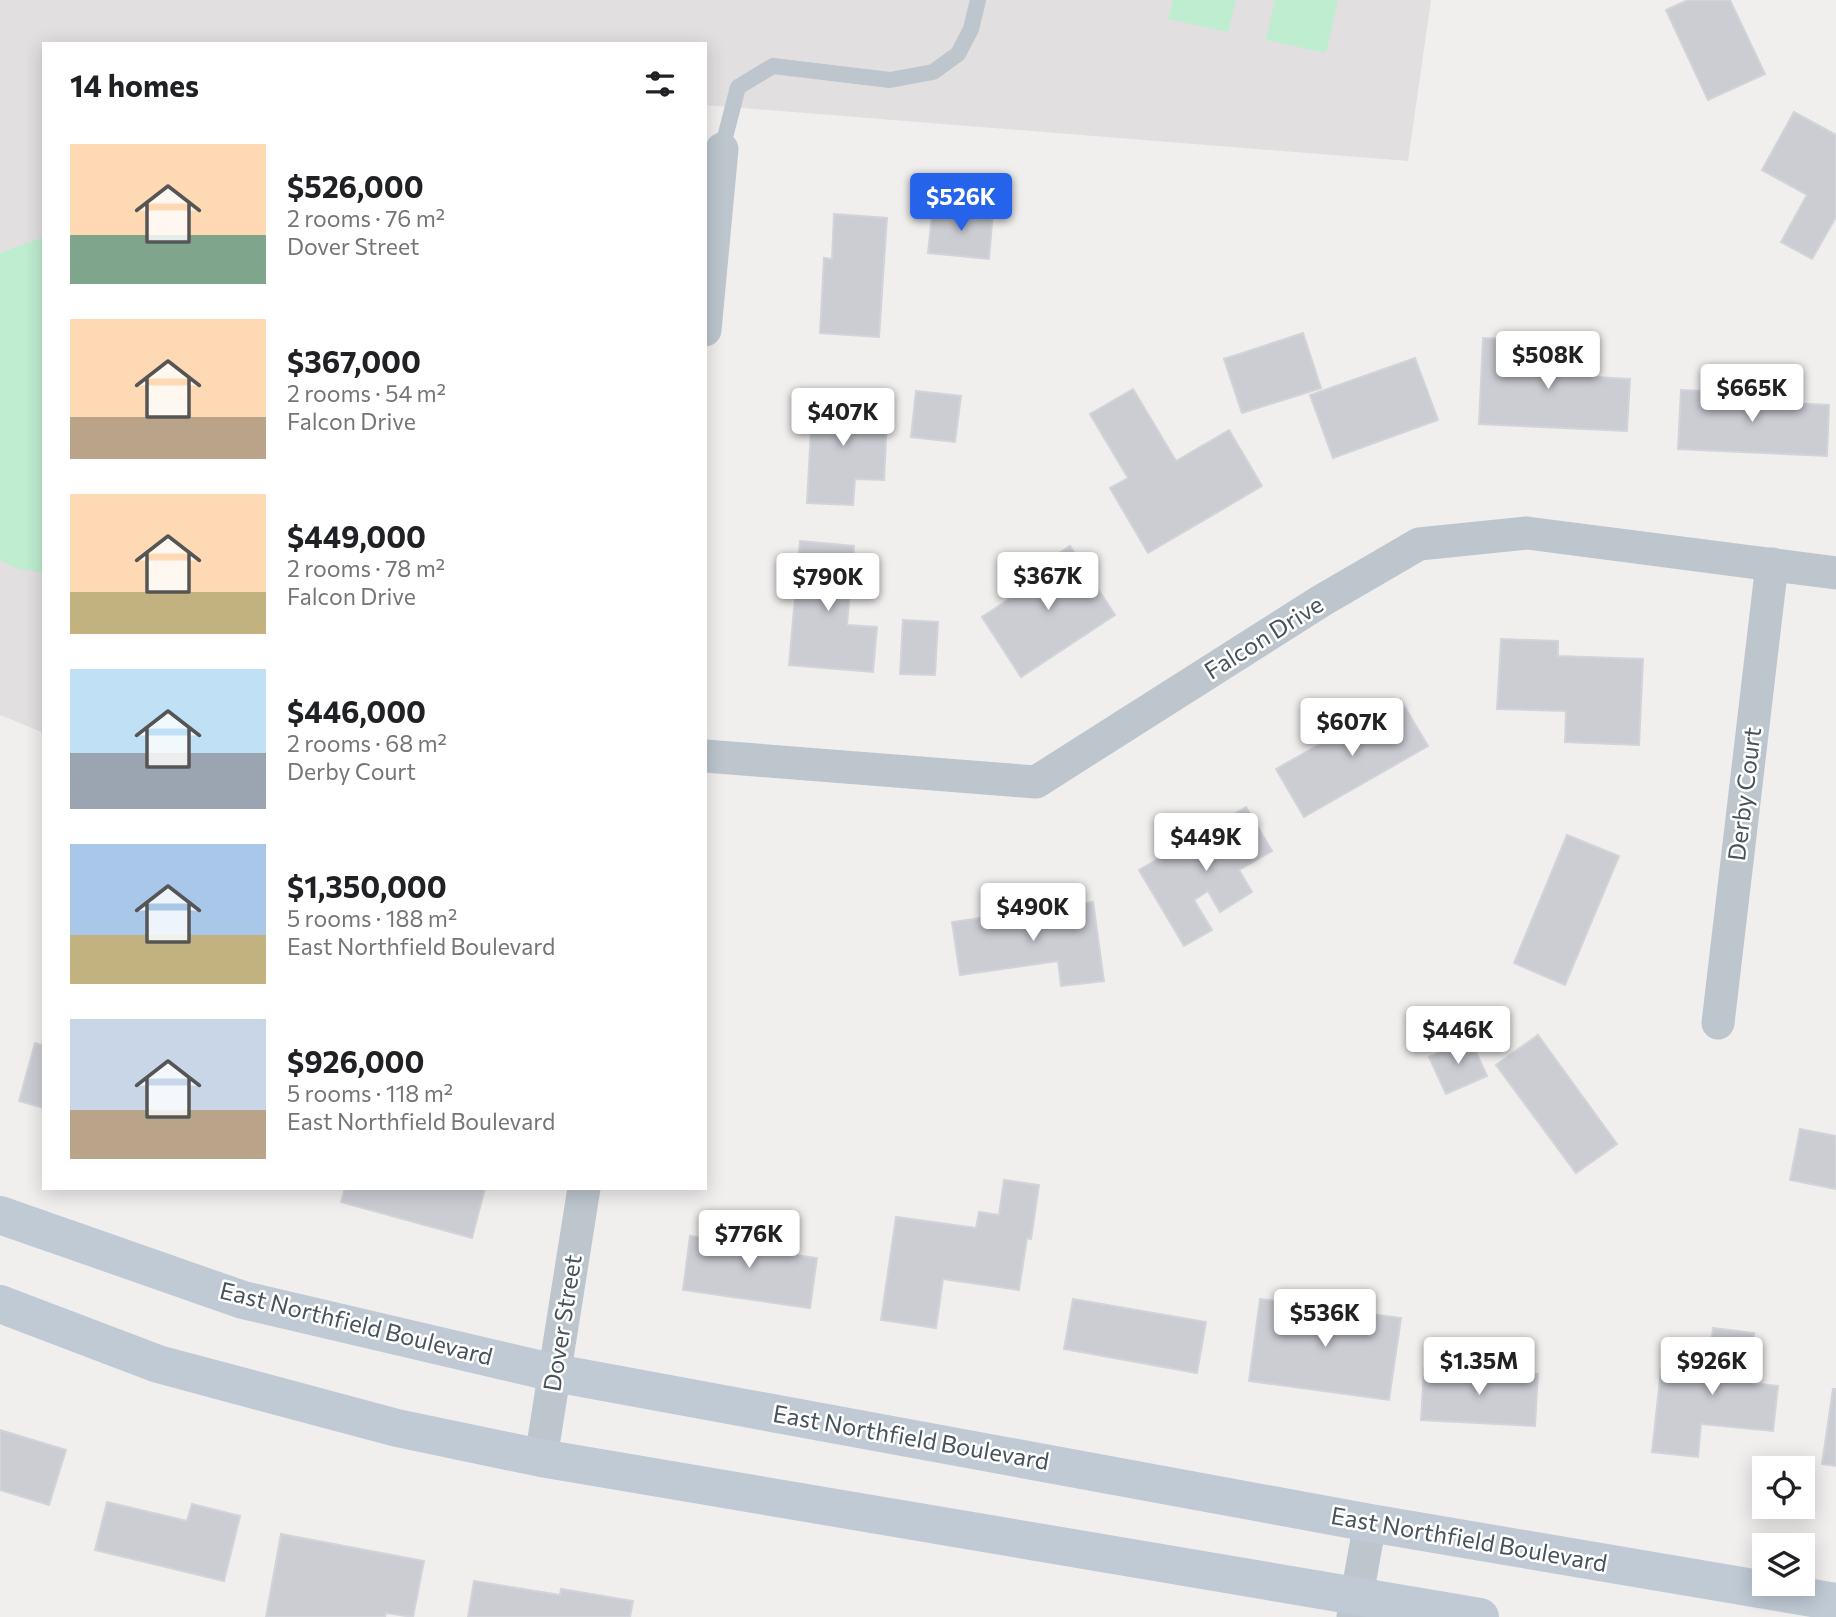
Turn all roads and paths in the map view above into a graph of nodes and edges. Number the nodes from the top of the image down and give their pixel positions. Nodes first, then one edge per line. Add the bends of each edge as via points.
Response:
1 (978, 0) edge
2 (722, 149) joint
3 (707, 309) edge
4 (1772, 564) junction
5 (1836, 573) edge
6 (707, 756) edge
7 (1717, 1023) dead end
8 (584, 1190) edge
9 (0, 1215) edge
10 (0, 1304) edge
11 (555, 1373) junction
12 (541, 1458) junction
13 (1370, 1523) junction
14 (1836, 1602) edge
15 (1355, 1607) edge
16 (1480, 1617) edge

1 - 2 lane via 971,29 957,54 933,72 890,80 773,66 738,87
2 - 3 street
4 - 5 street, Falcon Drive
4 - 6 street, Falcon Drive via 1527,533 1419,544 1036,782
4 - 7 street, Derby Court
8 - 11 street, Dover Street
9 - 11 main road, East Northfield Boulevard via 243,1300
10 - 12 main road via 158,1364 397,1428
11 - 12 street, Dover Street
11 - 13 main road, East Northfield Boulevard
12 - 15 main road
13 - 14 main road, East Northfield Boulevard
13 - 15 street
15 - 16 main road

